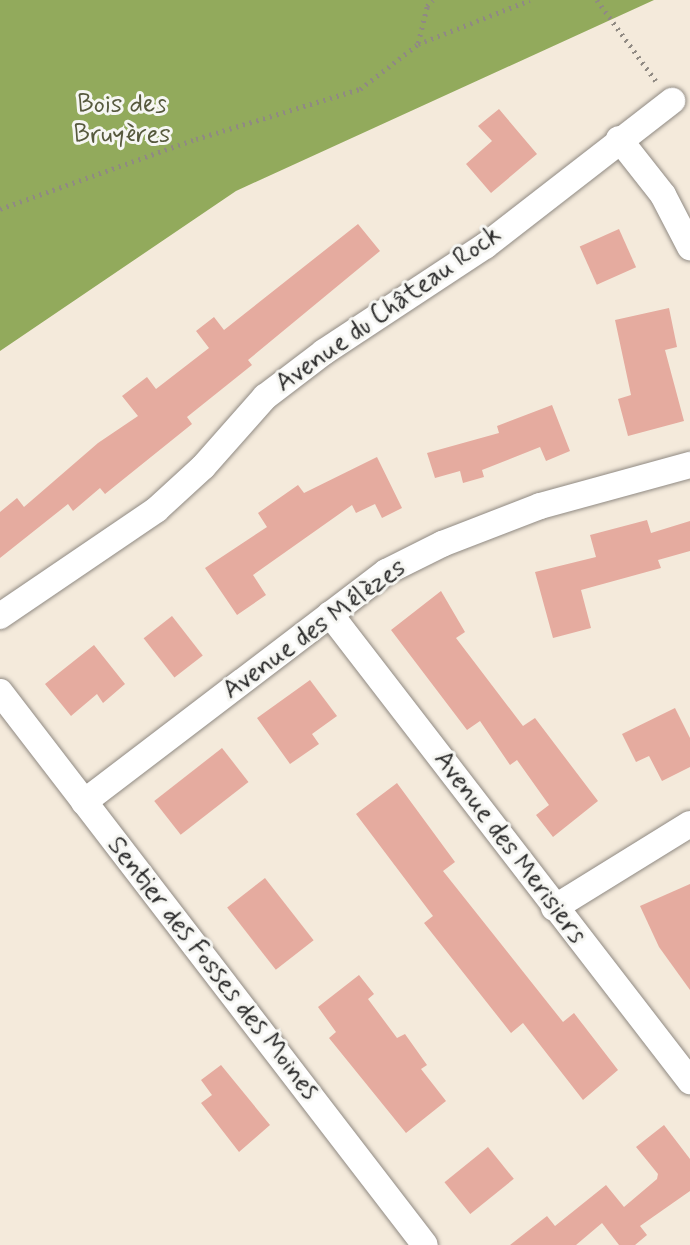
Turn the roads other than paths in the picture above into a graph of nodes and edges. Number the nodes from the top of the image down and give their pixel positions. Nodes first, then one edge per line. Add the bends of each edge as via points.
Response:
1 (672, 102) road end
2 (619, 139) junction
3 (690, 247) edge
4 (690, 465) edge
5 (330, 614) junction
6 (0, 617) edge
7 (0, 692) edge
8 (84, 802) junction
9 (690, 824) edge
10 (554, 908) junction
11 (690, 1081) edge
12 (425, 1245) edge

1 - 2 street, Avenue du Château Rock
2 - 3 street via 663,195
2 - 6 street, Avenue du Château Rock via 485,246 324,352 265,397 202,467 156,509
4 - 5 street, Avenue des Mélèzes via 540,506 442,544 386,572
5 - 8 street, Avenue des Mélèzes
5 - 10 street, Avenue des Merisiers
7 - 8 street, Sentier des Fosses des Moines
8 - 12 street, Sentier des Fosses des Moines
9 - 10 street
10 - 11 street, Avenue des Merisiers

